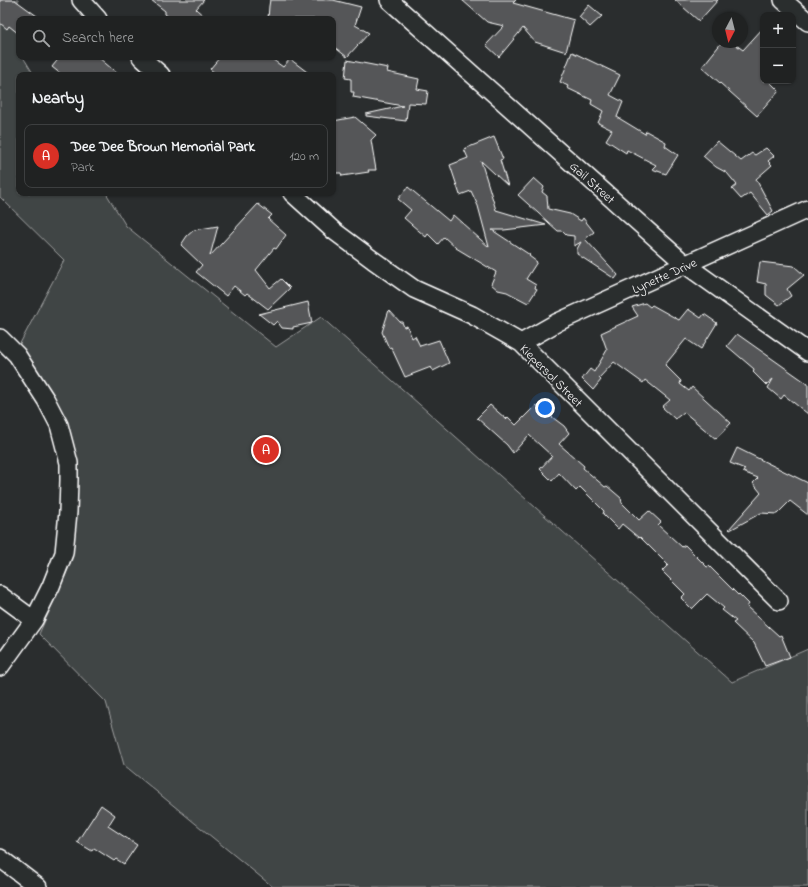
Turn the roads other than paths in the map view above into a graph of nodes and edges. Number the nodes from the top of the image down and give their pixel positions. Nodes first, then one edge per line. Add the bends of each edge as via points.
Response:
1 (81, 0) edge
2 (389, 0) edge
3 (783, 0) edge
4 (95, 16) edge
5 (808, 22) edge
6 (144, 60) edge
7 (158, 72) edge
8 (295, 196) edge
9 (808, 209) edge
10 (686, 265) junction
11 (0, 338) edge
12 (521, 343) junction
13 (808, 352) edge
14 (0, 595) edge
15 (779, 601) dead end
16 (34, 620) junction
17 (0, 667) edge
18 (0, 858) edge
19 (38, 887) edge

1 - 4 street
2 - 10 street, Gail Street
3 - 5 street
6 - 7 street
8 - 12 street, Kiepersol Street via 334,231 414,289 472,315
9 - 10 street, Lynette Drive
10 - 12 street, Lynette Drive via 558,322
10 - 13 street, Gail Street
11 - 16 street via 17,355 46,400 59,425 69,463 64,553
12 - 15 street, Kiepersol Street
14 - 16 street
16 - 17 street
18 - 19 street

